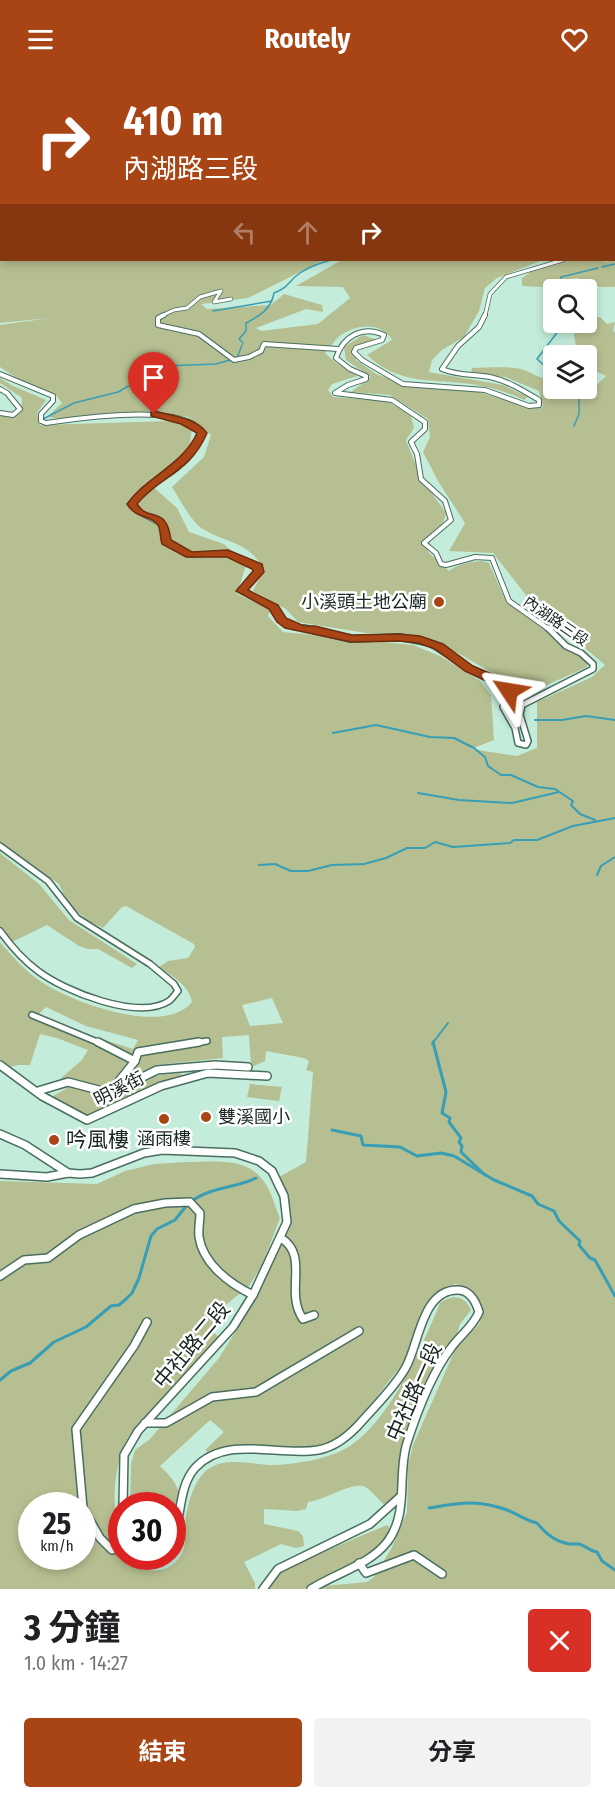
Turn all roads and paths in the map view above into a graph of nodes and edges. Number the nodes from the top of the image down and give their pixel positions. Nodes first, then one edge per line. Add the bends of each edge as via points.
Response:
1 (559, 261) edge
2 (231, 299) dead end
3 (338, 349) junction
4 (0, 374) edge
5 (0, 389) edge
6 (0, 413) edge
7 (0, 846) edge
8 (0, 931) edge
9 (32, 1015) dead end
10 (207, 1041) dead end
11 (135, 1061) junction
12 (0, 1065) edge
13 (248, 1067) dead end
14 (267, 1076) dead end
15 (38, 1091) junction
16 (110, 1093) junction
17 (0, 1134) edge
18 (68, 1173) junction
19 (0, 1174) edge
20 (281, 1238) junction
21 (0, 1276) edge
22 (253, 1295) junction
23 (314, 1315) dead end
24 (147, 1322) dead end
25 (359, 1331) dead end
26 (145, 1423) junction
27 (123, 1492) edge
28 (185, 1492) edge
29 (401, 1496) junction
30 (108, 1546) edge
31 (359, 1563) junction
32 (441, 1574) dead end
33 (263, 1589) edge
34 (311, 1589) edge

1 - 3 street via 528,269 496,285 486,301 480,328 461,342 442,369 517,385 539,400 539,405 529,406 485,390 403,384 354,352 382,340 384,335 379,331 365,330 352,335
2 - 3 street via 214,302 221,291 200,297 187,308 159,318 158,325 199,334 234,360 261,351 264,344
3 - 4 street, 內湖路三段 via 337,361 366,379 335,393 392,400 425,422 425,429 411,442 421,479 444,499 451,520 424,543 436,553 441,564 492,558 509,601 593,664 588,673 522,705 526,745 518,743 503,707 509,691 504,684 469,668 439,647 399,637 351,639 289,626 274,607 241,591 259,572 258,567 228,553 190,555 166,542 164,525 136,511 132,504 193,450 202,435 197,427 154,414 46,423 41,421 41,414 53,396
5 - 6 street via 20,410 12,415
7 - 8 street via 48,881 77,918 160,972 178,991 169,1003 143,1008 76,991 35,970
9 - 11 street via 116,1049
10 - 11 street via 138,1052
11 - 16 street
12 - 15 street, 明溪街
13 - 16 street via 216,1065 157,1070
14 - 15 street, 明溪街 via 208,1073 160,1086 87,1120
15 - 16 street via 68,1082
17 - 18 street
18 - 19 street via 48,1177
18 - 20 street, 中社路二段 via 92,1173 162,1150 248,1156 272,1171 279,1181 287,1210
20 - 22 street, 中社路二段
20 - 23 street via 294,1248 292,1304 303,1318
21 - 22 street via 24,1260 48,1258 79,1235 134,1209 190,1202 200,1213 199,1237 205,1254 240,1290
22 - 26 street, 中社路二段 via 233,1327
24 - 30 street via 76,1429 83,1508
25 - 26 street via 256,1392 212,1397 166,1423
26 - 27 street, 中社路二段 via 124,1455
28 - 29 street, 中社路一段 via 195,1467 222,1451 318,1450 353,1432 404,1369 429,1306 437,1296 459,1289 470,1295 479,1312 476,1321 450,1348 407,1445
29 - 31 street, 中社路一段 via 395,1530 389,1540
29 - 33 street via 370,1524 279,1569
31 - 32 street via 366,1573 414,1555
31 - 34 street, 中社路一段

